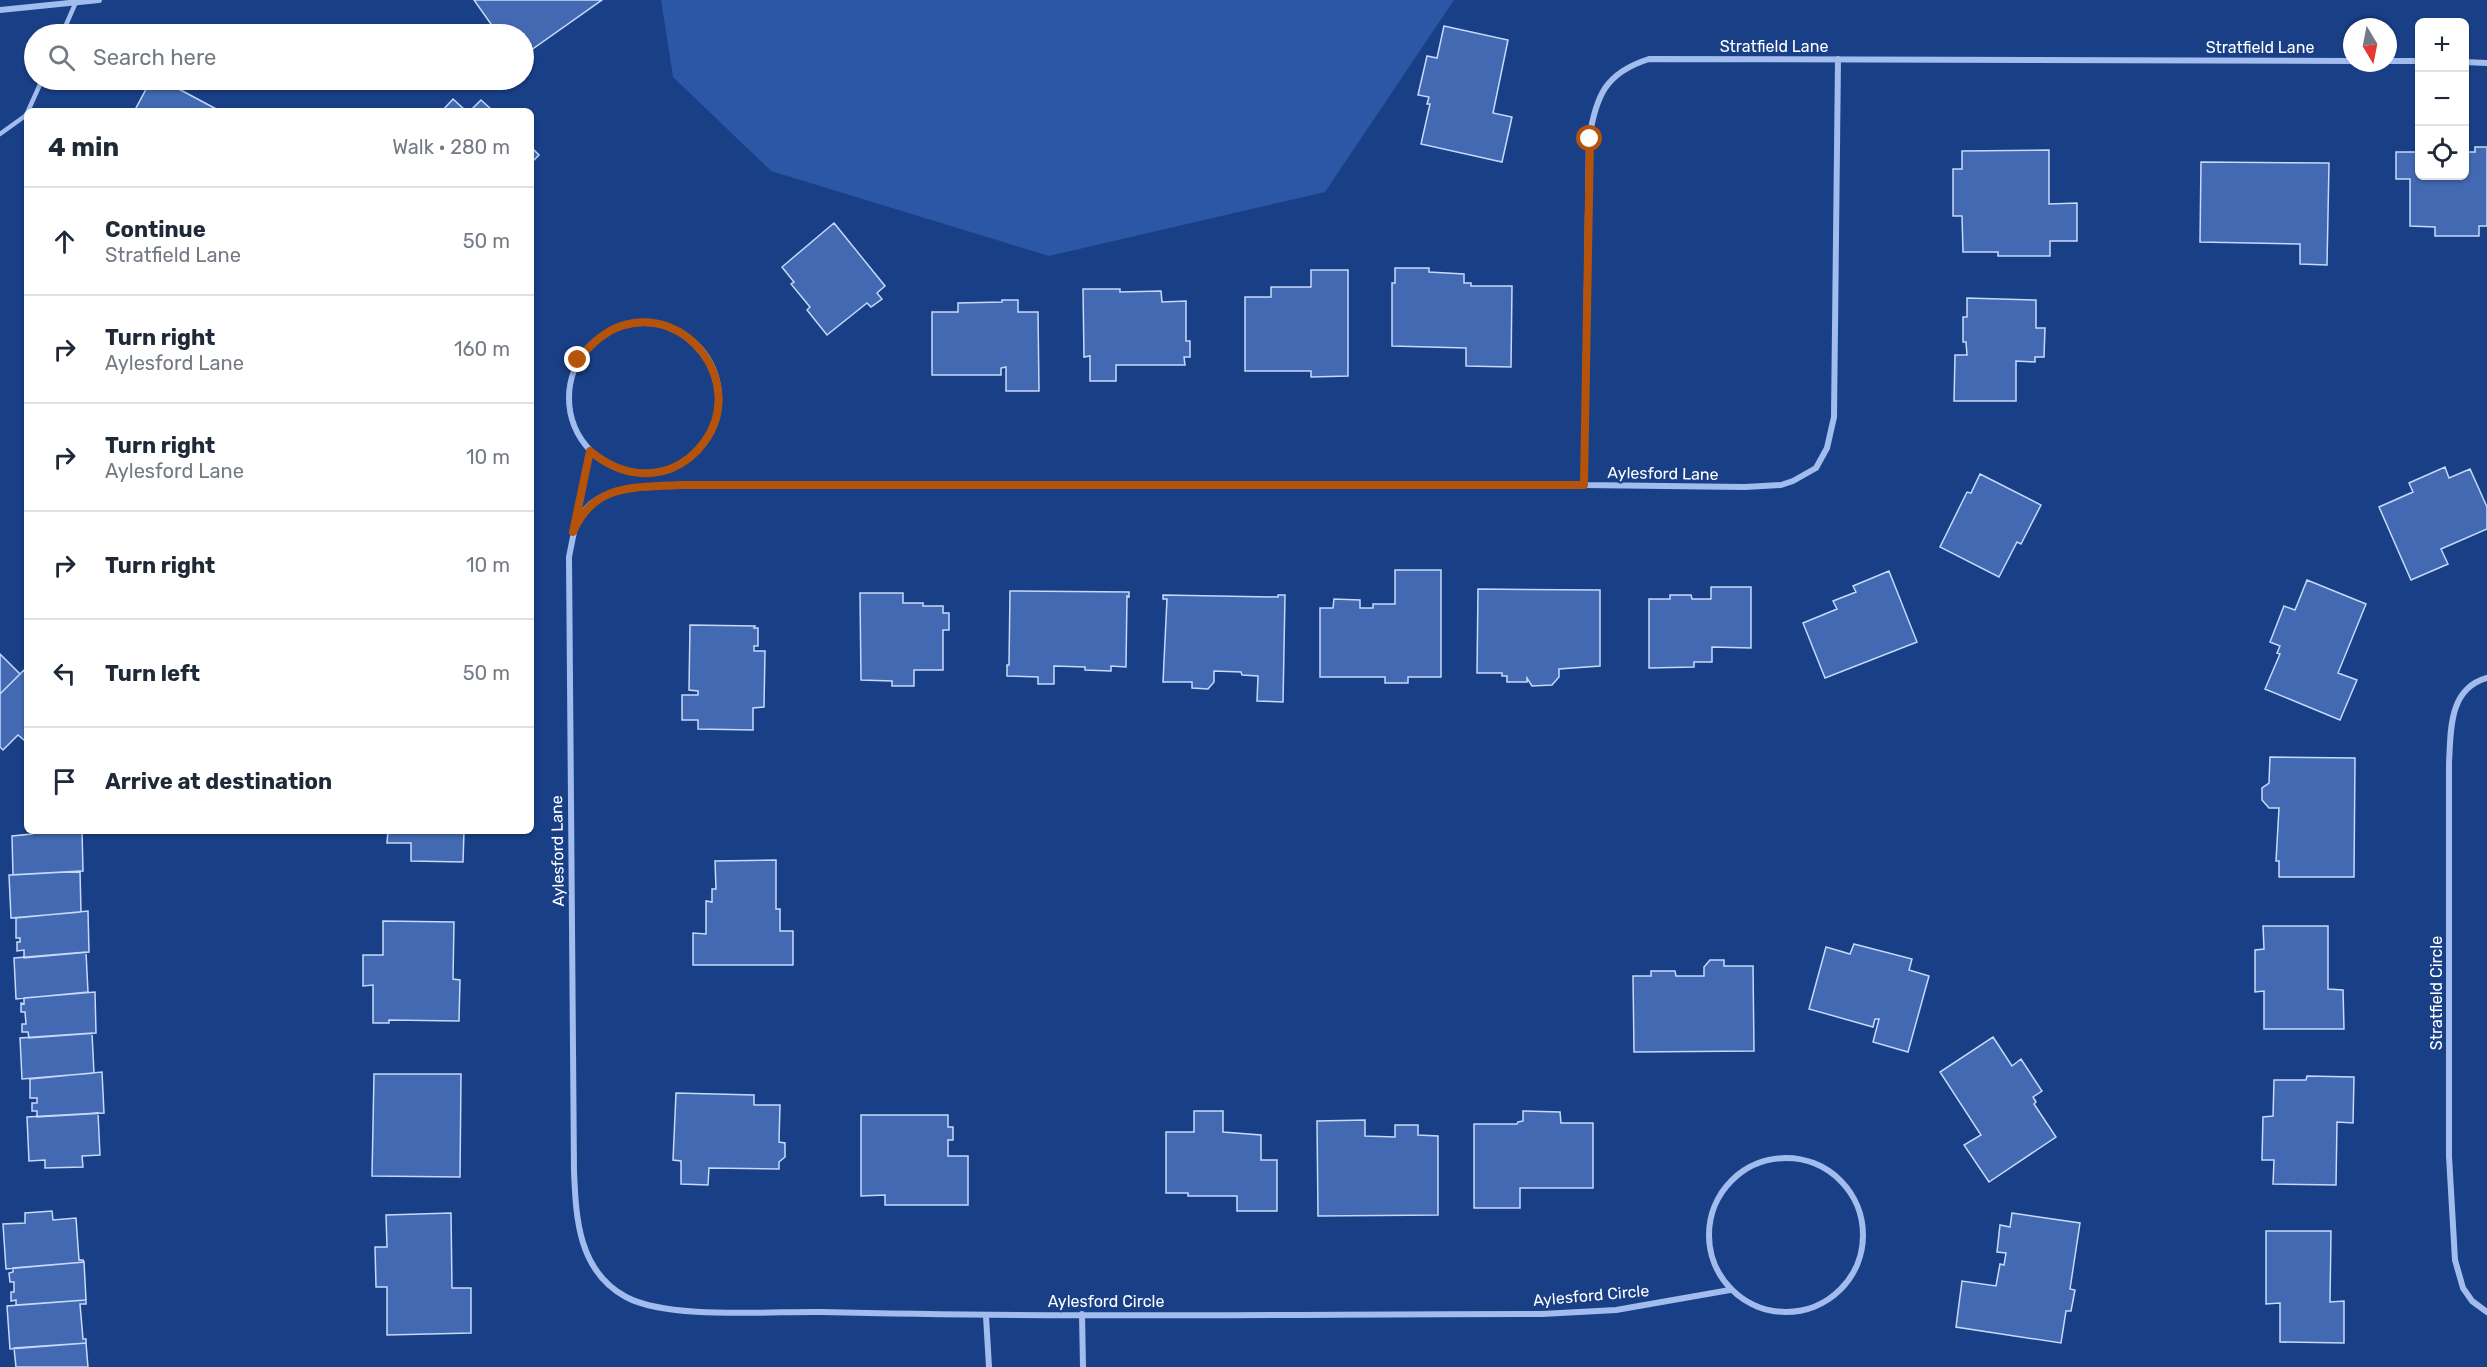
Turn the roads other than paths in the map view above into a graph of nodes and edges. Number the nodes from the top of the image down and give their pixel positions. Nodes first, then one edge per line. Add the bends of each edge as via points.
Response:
1 (99, 0) edge
2 (76, 3) junction
3 (0, 10) edge
4 (67, 24) edge
5 (1838, 59) junction
6 (2343, 61) edge
7 (2397, 61) edge
8 (2415, 62) edge
9 (2469, 62) edge
10 (2487, 63) edge
11 (37, 90) edge
12 (29, 108) edge
13 (24, 117) edge
14 (0, 134) edge
15 (590, 451) junction
16 (1584, 485) junction
17 (573, 532) junction
18 (2487, 678) edge
19 (574, 1171) joint
20 (1730, 1290) junction
21 (2487, 1312) edge
22 (1082, 1314) junction
23 (986, 1316) junction
24 (989, 1367) edge
25 (1083, 1367) edge

1 - 2 street
2 - 3 street
2 - 4 lane
5 - 6 street, Stratfield Lane
5 - 16 street, Stratfield Lane via 1649,59 1617,75 1599,96 1590,139
5 - 16 street, Aylesford Lane via 1834,417 1827,448 1816,468 1781,485 1745,488
7 - 8 street
9 - 10 street
11 - 12 lane
13 - 14 lane
15 - 15 street via 570,414 570,382 578,360 591,344 620,326 643,322 663,324 698,345 718,384 719,408 712,432 698,452 659,473 631,473 606,464
15 - 17 street, Aylesford Lane
16 - 17 street, Aylesford Lane via 680,485 625,490 600,497 580,516
17 - 19 street, Aylesford Lane via 569,557 569,638
18 - 21 street, Stratfield Circle via 2457,700 2451,720 2449,847 2450,1156 2455,1260 2463,1288
19 - 23 street, Aylesford Circle via 576,1216 587,1257 613,1288 645,1304 701,1311
20 - 20 street via 1762,1309 1784,1313 1809,1310 1831,1299 1851,1278 1862,1250 1863,1228 1857,1204 1842,1182 1812,1162 1786,1157 1760,1162 1723,1189 1710,1216 1708,1245 1717,1272
20 - 22 street, Aylesford Circle via 1616,1310 1542,1314
22 - 23 street, Aylesford Circle
22 - 25 street
23 - 24 street

